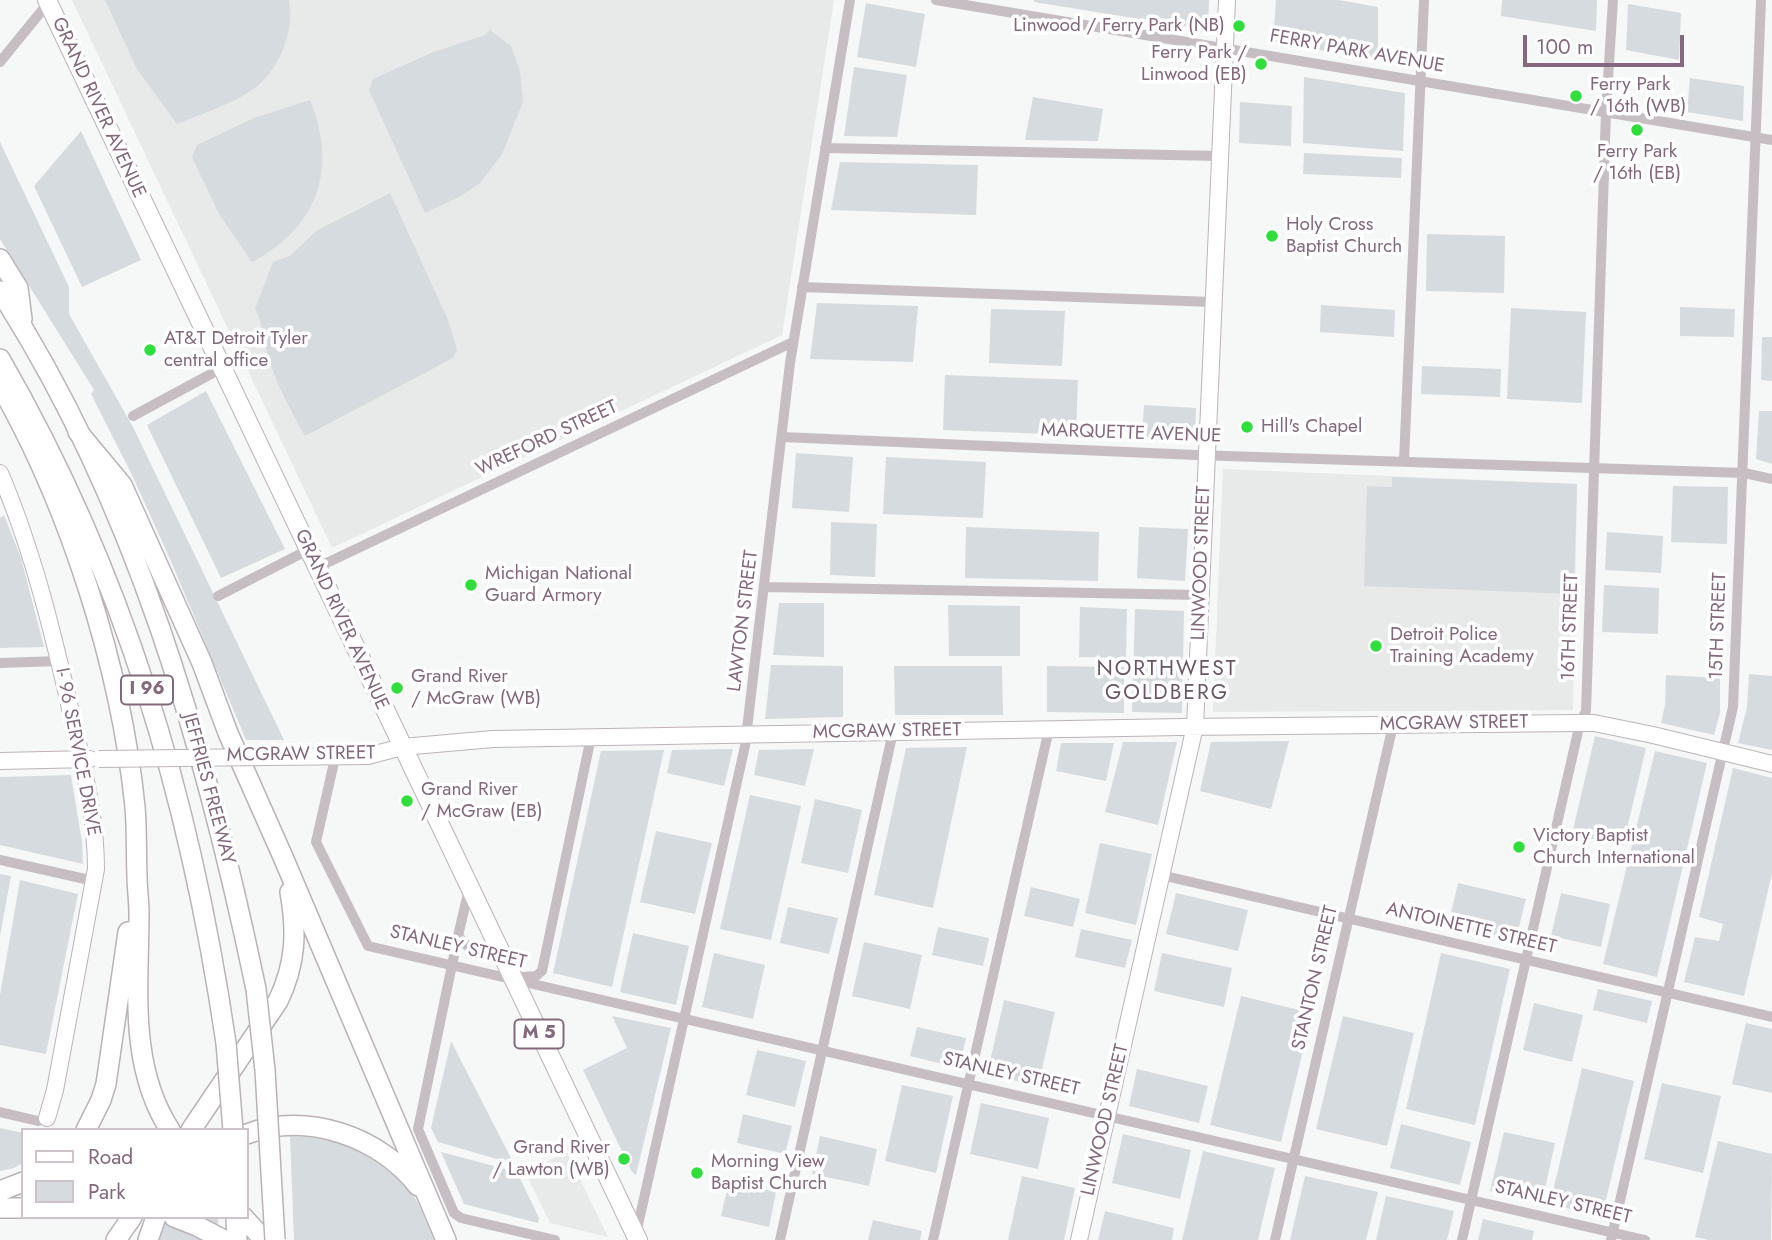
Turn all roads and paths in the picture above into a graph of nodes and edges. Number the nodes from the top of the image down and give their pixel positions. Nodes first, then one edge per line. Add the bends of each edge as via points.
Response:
1 (850, 0) edge
2 (936, 0) edge
3 (1227, 0) edge
4 (1424, 0) edge
5 (1613, 0) edge
6 (1761, 0) edge
7 (47, 1) edge
8 (1224, 47) junction
9 (0, 62) edge
10 (1419, 80) junction
11 (1606, 112) junction
12 (1755, 137) junction
13 (1772, 140) edge
14 (825, 148) junction
15 (1220, 156) junction
16 (0, 260) edge
17 (803, 287) junction
18 (0, 291) edge
19 (1213, 302) junction
20 (23, 327) junction
21 (793, 342) junction
22 (0, 359) edge
23 (222, 368) junction
24 (0, 385) edge
25 (133, 416) dead end
26 (78, 432) junction
27 (782, 437) junction
28 (1207, 455) junction
29 (1404, 461) junction
30 (1593, 469) junction
31 (0, 473) edge
32 (1744, 473) junction
33 (1772, 479) edge
34 (4, 496) edge
35 (308, 550) junction
36 (316, 568) junction
37 (765, 587) junction
38 (1200, 595) junction
39 (218, 596) dead end
40 (60, 661) junction
41 (0, 663) edge
42 (1580, 723) junction
43 (1392, 725) junction
44 (1195, 726) junction
45 (1049, 729) junction
46 (892, 732) junction
47 (747, 734) junction
48 (591, 737) junction
49 (402, 747) junction
50 (1723, 752) junction
51 (335, 758) junction
52 (81, 759) junction
53 (0, 761) edge
54 (1772, 764) edge
55 (283, 857) junction
56 (0, 860) edge
57 (1161, 875) junction
58 (137, 879) junction
59 (94, 881) junction
60 (470, 889) junction
61 (1347, 918) junction
62 (458, 936) junction
63 (500, 951) junction
64 (1527, 960) junction
65 (451, 964) junction
66 (512, 978) junction
67 (1668, 993) junction
68 (1772, 1017) edge
69 (685, 1018) junction
70 (822, 1049) junction
71 (970, 1084) junction
72 (0, 1112) edge
73 (1108, 1116) junction
74 (47, 1118) joint
75 (87, 1128) edge
76 (168, 1128) edge
77 (192, 1128) edge
78 (233, 1128) edge
79 (248, 1134) edge
80 (1293, 1160) junction
81 (21, 1183) edge
82 (0, 1191) edge
83 (1471, 1200) junction
84 (0, 1208) edge
85 (21, 1208) edge
86 (434, 1211) junction
87 (131, 1219) edge
88 (155, 1219) edge
89 (179, 1219) edge
90 (236, 1219) edge
91 (245, 1219) edge
92 (1612, 1236) edge
93 (636, 1239) edge
94 (116, 1240) edge
95 (148, 1240) edge
96 (223, 1240) edge
97 (237, 1240) edge
98 (264, 1240) edge
99 (275, 1240) edge
100 (446, 1240) edge
101 (555, 1240) edge
102 (780, 1240) edge
103 (933, 1240) edge
104 (1079, 1240) edge
105 (1275, 1240) edge
106 (1462, 1240) edge
107 (1645, 1240) edge

1 - 14 street, LAWTON STREET
2 - 8 street, FERRY PARK AVENUE
3 - 8 street, LINWOOD STREET
4 - 10 street
5 - 11 street, 16TH STREET
6 - 12 street, 15TH STREET
7 - 9 street
7 - 23 main road, GRAND RIVER AVENUE / M 5
8 - 10 street, FERRY PARK AVENUE
8 - 15 street, LINWOOD STREET
10 - 11 street, FERRY PARK AVENUE
10 - 29 street
11 - 12 street, FERRY PARK AVENUE
11 - 30 street, 16TH STREET
12 - 13 street, FERRY PARK AVENUE
12 - 32 street, 15TH STREET
14 - 15 street
14 - 17 street, LAWTON STREET
15 - 19 street, LINWOOD STREET
16 - 20 highway via 18,288
17 - 19 street
17 - 21 street, LAWTON STREET
18 - 20 highway, JEFFRIES FREEWAY / I 96
19 - 28 street, LINWOOD STREET
20 - 26 highway, JEFFRIES FREEWAY / I 96
21 - 27 street, LAWTON STREET
21 - 36 street, WREFORD STREET
22 - 78 highway, JEFFRIES FREEWAY / I 96, bridge via 67,488 154,710 204,906 226,1043
23 - 25 street
23 - 35 main road, GRAND RIVER AVENUE / M 5
24 - 58 highway via 69,530 93,606 130,767
26 - 55 highway via 122,485
26 - 99 highway, JEFFRIES FREEWAY / I 96, bridge via 125,533 167,649 219,828 256,989
27 - 28 street, MARQUETTE AVENUE
27 - 37 street, LAWTON STREET
28 - 29 street, MARQUETTE AVENUE
28 - 38 street, LINWOOD STREET
29 - 30 street, MARQUETTE AVENUE
30 - 32 street, MARQUETTE AVENUE
30 - 42 street, 16TH STREET via 1586,711
31 - 34 street, I- 96 SERVICE DRIVE
32 - 33 street, MARQUETTE AVENUE
32 - 50 street, 15TH STREET via 1733,708
34 - 40 street, I- 96 SERVICE DRIVE via 29,548
35 - 36 main road, GRAND RIVER AVENUE / M 5
35 - 39 street
36 - 49 main road, GRAND RIVER AVENUE / M 5
37 - 38 street
37 - 47 street, LAWTON STREET
38 - 44 street, LINWOOD STREET
40 - 41 street
40 - 52 street, I- 96 SERVICE DRIVE
42 - 43 street, MCGRAW STREET
42 - 50 street, MCGRAW STREET
42 - 64 street, 16TH STREET
43 - 44 street, MCGRAW STREET
43 - 61 street, STANTON STREET
44 - 45 street, MCGRAW STREET
44 - 57 street, LINWOOD STREET
45 - 46 street, MCGRAW STREET
45 - 71 street
46 - 47 street, MCGRAW STREET
46 - 70 street
47 - 48 street, MCGRAW STREET
47 - 69 street, LAWTON STREET
48 - 49 street, MCGRAW STREET
48 - 66 street via 542,971 536,976
49 - 51 street, MCGRAW STREET via 384,754
49 - 60 main road, GRAND RIVER AVENUE / M 5
50 - 54 street, MCGRAW STREET
50 - 67 street, 15TH STREET
51 - 52 street, MCGRAW STREET, bridge
51 - 65 street, STANLEY STREET via 316,842 368,946
52 - 53 street, MCGRAW STREET
52 - 59 street, I- 96 SERVICE DRIVE via 96,842
55 - 77 highway via 295,919 292,967 278,1001
55 - 86 highway
56 - 59 street
57 - 61 street, ANTOINETTE STREET
57 - 73 street, LINWOOD STREET
58 - 75 highway via 106,1084
58 - 76 highway via 138,1032 145,1071
59 - 74 street, I- 96 SERVICE DRIVE
60 - 62 street
60 - 63 main road, GRAND RIVER AVENUE / M 5
61 - 64 street, ANTOINETTE STREET
61 - 80 street, STANTON STREET
62 - 63 street via 472,951
62 - 65 street
63 - 66 main road, GRAND RIVER AVENUE / M 5
64 - 67 street, ANTOINETTE STREET
64 - 83 street, 16TH STREET
65 - 66 street, STANLEY STREET
65 - 101 street via 420,1113 420,1133 454,1213
66 - 69 street, STANLEY STREET
66 - 93 main road, GRAND RIVER AVENUE / M 5
67 - 68 street, ANTOINETTE STREET
67 - 92 street, 15TH STREET
69 - 70 street, STANLEY STREET
69 - 93 street, LAWTON STREET
70 - 71 street, STANLEY STREET
70 - 102 street
71 - 73 street, STANLEY STREET
71 - 103 street
72 - 74 street via 38,1121
73 - 80 street, STANLEY STREET
73 - 104 street, LINWOOD STREET
79 - 86 highway via 295,1126 352,1136 404,1170
80 - 83 street, STANLEY STREET
80 - 105 street, STANTON STREET
81 - 82 highway
83 - 92 street, STANLEY STREET
83 - 106 street, 16TH STREET
84 - 85 highway
86 - 100 highway
87 - 94 highway
88 - 95 highway
89 - 96 highway
90 - 97 highway
91 - 98 highway
92 - 107 street, STANLEY STREET

